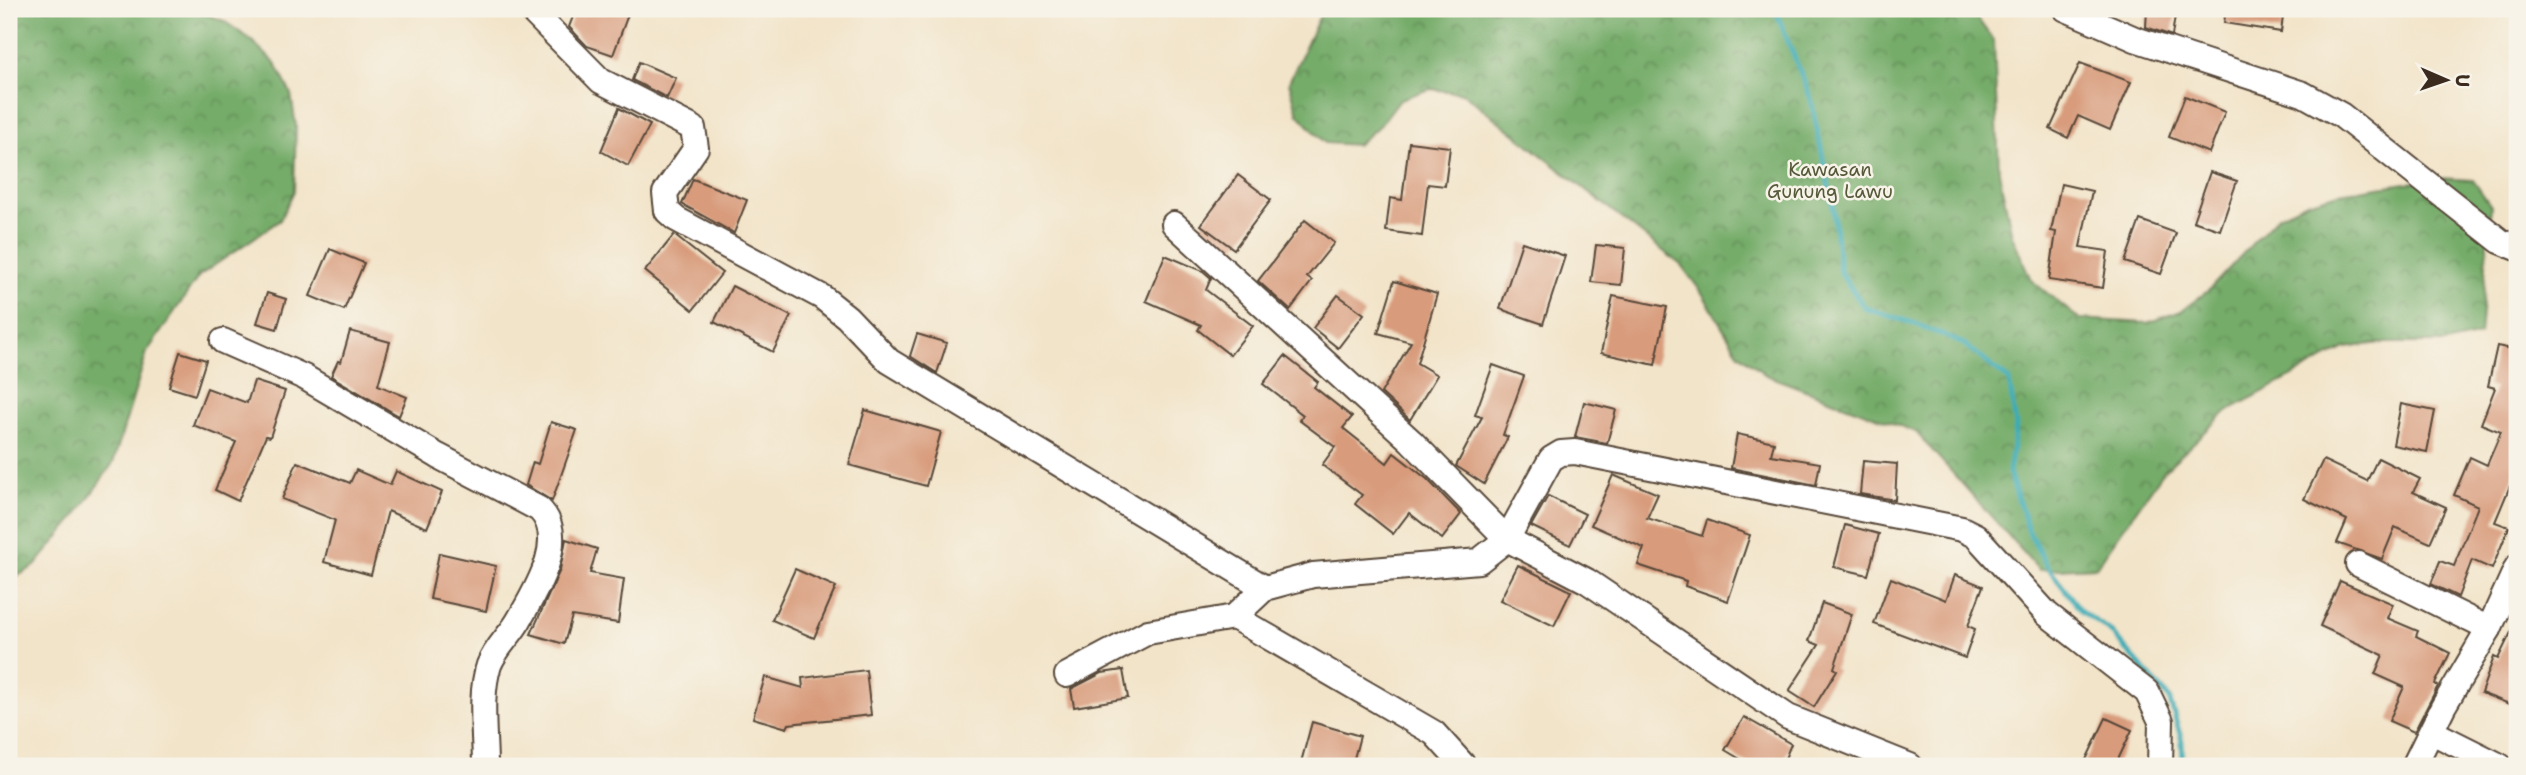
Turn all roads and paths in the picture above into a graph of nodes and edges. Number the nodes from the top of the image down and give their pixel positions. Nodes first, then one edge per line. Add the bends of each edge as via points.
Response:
1 (530, 9) edge
2 (2066, 9) edge
3 (1174, 224) dead end
4 (2517, 248) edge
5 (223, 341) dead end
6 (1507, 539) junction
7 (2358, 564) dead end
8 (2517, 567) edge
9 (1265, 588) junction
10 (1234, 617) junction
11 (2489, 629) junction
12 (1067, 675) dead end
13 (2432, 732) junction
14 (485, 766) edge
15 (1464, 766) edge
16 (1910, 766) edge
17 (2160, 766) edge
18 (2414, 766) edge
19 (2500, 766) edge

1 - 9 street via 601,81 693,128 696,148 665,193 667,211 676,219 822,297 889,361
2 - 4 street via 2135,39 2303,94 2341,115 2500,241
3 - 6 street via 1411,441
5 - 14 street via 304,377 539,509 549,519 553,531 550,555 518,622 488,668
6 - 9 street via 1479,561 1313,575
6 - 16 street via 1587,581 1788,717
6 - 17 street via 1550,459 1575,452 1962,529 1976,536 2047,614 2147,692 2161,721
7 - 11 street
8 - 11 street
9 - 10 street
10 - 12 street via 1148,632
10 - 15 street via 1434,733
11 - 13 street
13 - 18 street
13 - 19 street

